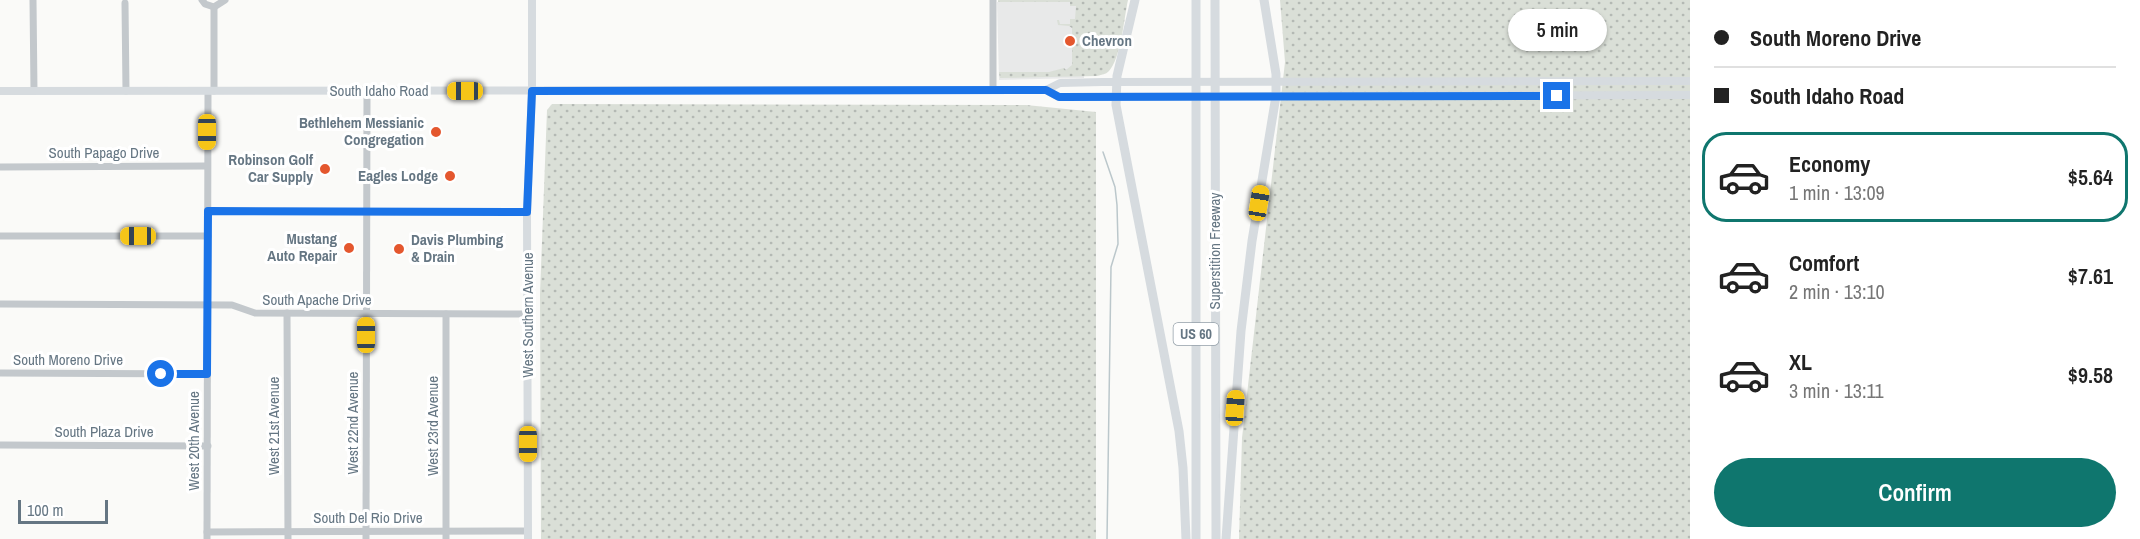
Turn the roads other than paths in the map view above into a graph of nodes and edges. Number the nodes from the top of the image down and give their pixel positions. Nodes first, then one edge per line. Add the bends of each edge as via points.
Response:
1 (33, 0) edge
2 (202, 0) edge
3 (225, 0) edge
4 (531, 0) edge
5 (993, 0) edge
6 (1135, 0) edge
7 (1196, 0) edge
8 (1215, 0) edge
9 (1264, 0) edge
10 (125, 3) dead end
11 (214, 7) junction
12 (1690, 81) edge
13 (1116, 82) junction
14 (1276, 82) junction
15 (211, 90) junction
16 (993, 90) junction
17 (1046, 90) junction
18 (0, 91) edge
19 (34, 91) junction
20 (126, 91) junction
21 (368, 91) junction
22 (532, 91) junction
23 (1690, 95) edge
24 (1276, 96) junction
25 (1115, 97) junction
26 (207, 166) junction
27 (0, 167) edge
28 (208, 211) junction
29 (367, 211) junction
30 (527, 212) junction
31 (0, 236) edge
32 (208, 236) junction
33 (0, 304) edge
34 (208, 304) junction
35 (287, 313) junction
36 (366, 313) junction
37 (446, 314) junction
38 (528, 314) junction
39 (0, 373) edge
40 (207, 374) junction
41 (0, 446) edge
42 (208, 446) junction
43 (207, 535) edge
44 (288, 535) edge
45 (366, 535) edge
46 (446, 535) edge
47 (528, 535) edge
48 (1186, 539) edge
49 (1196, 539) edge
50 (1216, 539) edge
51 (1226, 539) edge

1 - 19 street
2 - 11 street
3 - 11 street
4 - 22 main road, West Southern Avenue
5 - 16 street
6 - 13 highway
7 - 49 highway, Superstition Freeway / US 60
8 - 50 highway, Superstition Freeway / US 60
9 - 14 highway
10 - 20 street
11 - 15 street, West 20th Avenue
12 - 14 main road, South Idaho Road
13 - 14 main road, South Idaho Road
13 - 17 main road, South Idaho Road via 1060,83
13 - 25 highway
14 - 24 highway
15 - 20 main road, South Idaho Road
15 - 21 main road, South Idaho Road
15 - 26 street, West 20th Avenue
16 - 17 main road, South Idaho Road
16 - 22 main road, South Idaho Road
17 - 25 main road, South Idaho Road via 1059,97
18 - 19 main road, South Idaho Road
19 - 20 main road, South Idaho Road
21 - 22 main road, South Idaho Road
21 - 29 street, West 22nd Avenue
22 - 30 main road, West Southern Avenue
23 - 24 main road, South Idaho Road
24 - 25 main road, South Idaho Road
24 - 51 highway via 1241,331
25 - 48 highway via 1179,431
26 - 27 street, South Papago Drive
26 - 28 street, West 20th Avenue
28 - 29 street
28 - 32 street, West 20th Avenue
29 - 30 street
29 - 36 street, West 22nd Avenue
30 - 38 main road, West Southern Avenue
31 - 32 street
32 - 34 street, West 20th Avenue
33 - 34 street, South Apache Drive
34 - 35 street, South Apache Drive via 231,304 255,313
34 - 40 street, West 20th Avenue
35 - 36 street, South Apache Drive
35 - 44 street, West 21st Avenue
36 - 37 street, South Apache Drive
36 - 45 street, West 22nd Avenue
37 - 38 street, South Apache Drive
37 - 46 street, West 23rd Avenue
38 - 47 main road, West Southern Avenue
39 - 40 street, South Moreno Drive
40 - 42 street, West 20th Avenue
41 - 42 street, South Plaza Drive
42 - 43 street, West 20th Avenue
43 - 44 street, South Del Rio Drive
44 - 45 street, South Del Rio Drive
45 - 46 street, South Del Rio Drive
46 - 47 street, South Del Rio Drive

